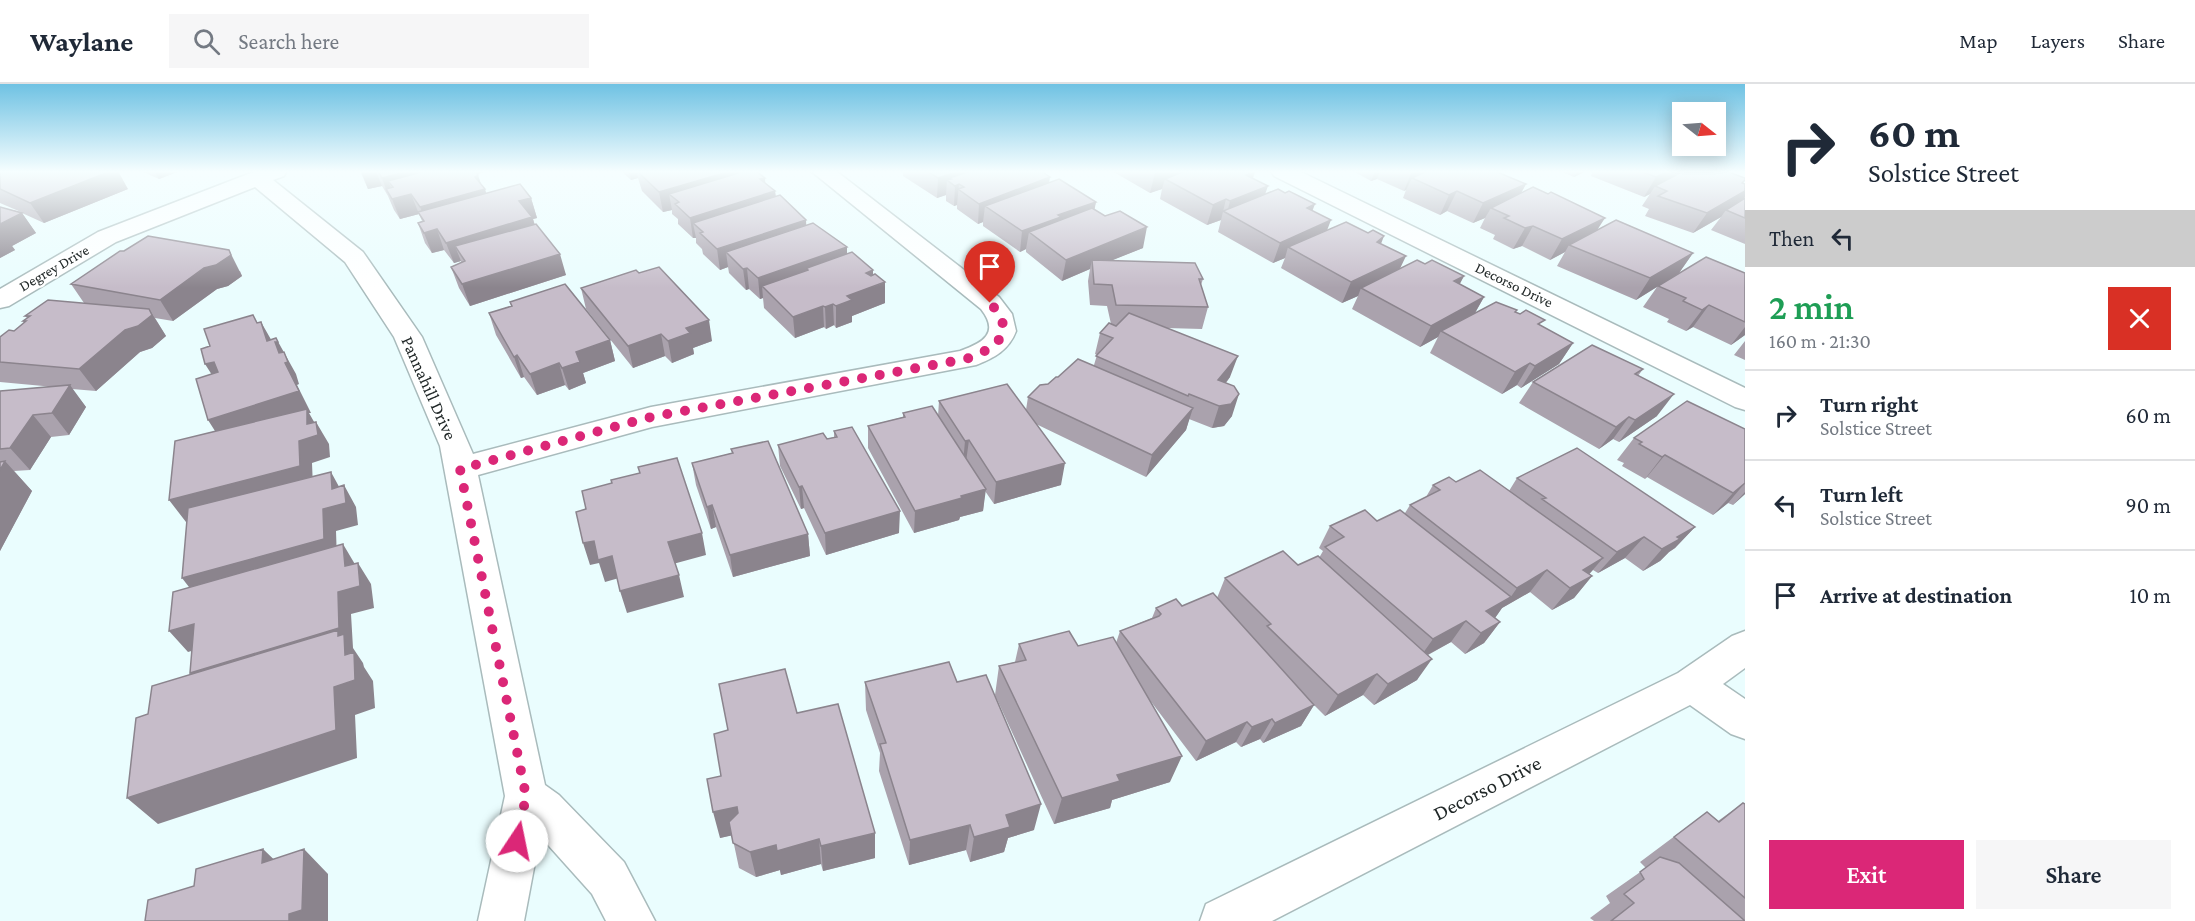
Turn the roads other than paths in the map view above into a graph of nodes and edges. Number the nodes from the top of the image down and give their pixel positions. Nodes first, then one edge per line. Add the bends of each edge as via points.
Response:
1 (175, 210) edge
2 (304, 210) edge
3 (872, 210) edge
4 (1361, 210) edge
5 (0, 300) edge
6 (1745, 400) edge
7 (460, 469) junction
8 (1745, 647) edge
9 (1692, 685) junction
10 (1745, 721) edge
11 (526, 796) junction
12 (501, 921) edge
13 (632, 921) edge
14 (1223, 921) edge

1 - 5 street, Degrey Drive via 107,237
2 - 7 street, Pannahill Drive via 354,258 408,338 456,446
3 - 7 street via 1000,313 1004,324 995,345 966,359 651,417
4 - 6 street, Decorso Drive
7 - 11 street, Pannahill Drive
8 - 9 street, Decorso Drive
9 - 10 street
9 - 14 street, Decorso Drive
11 - 12 street, Pannahill Drive
11 - 13 street via 544,809 608,878

